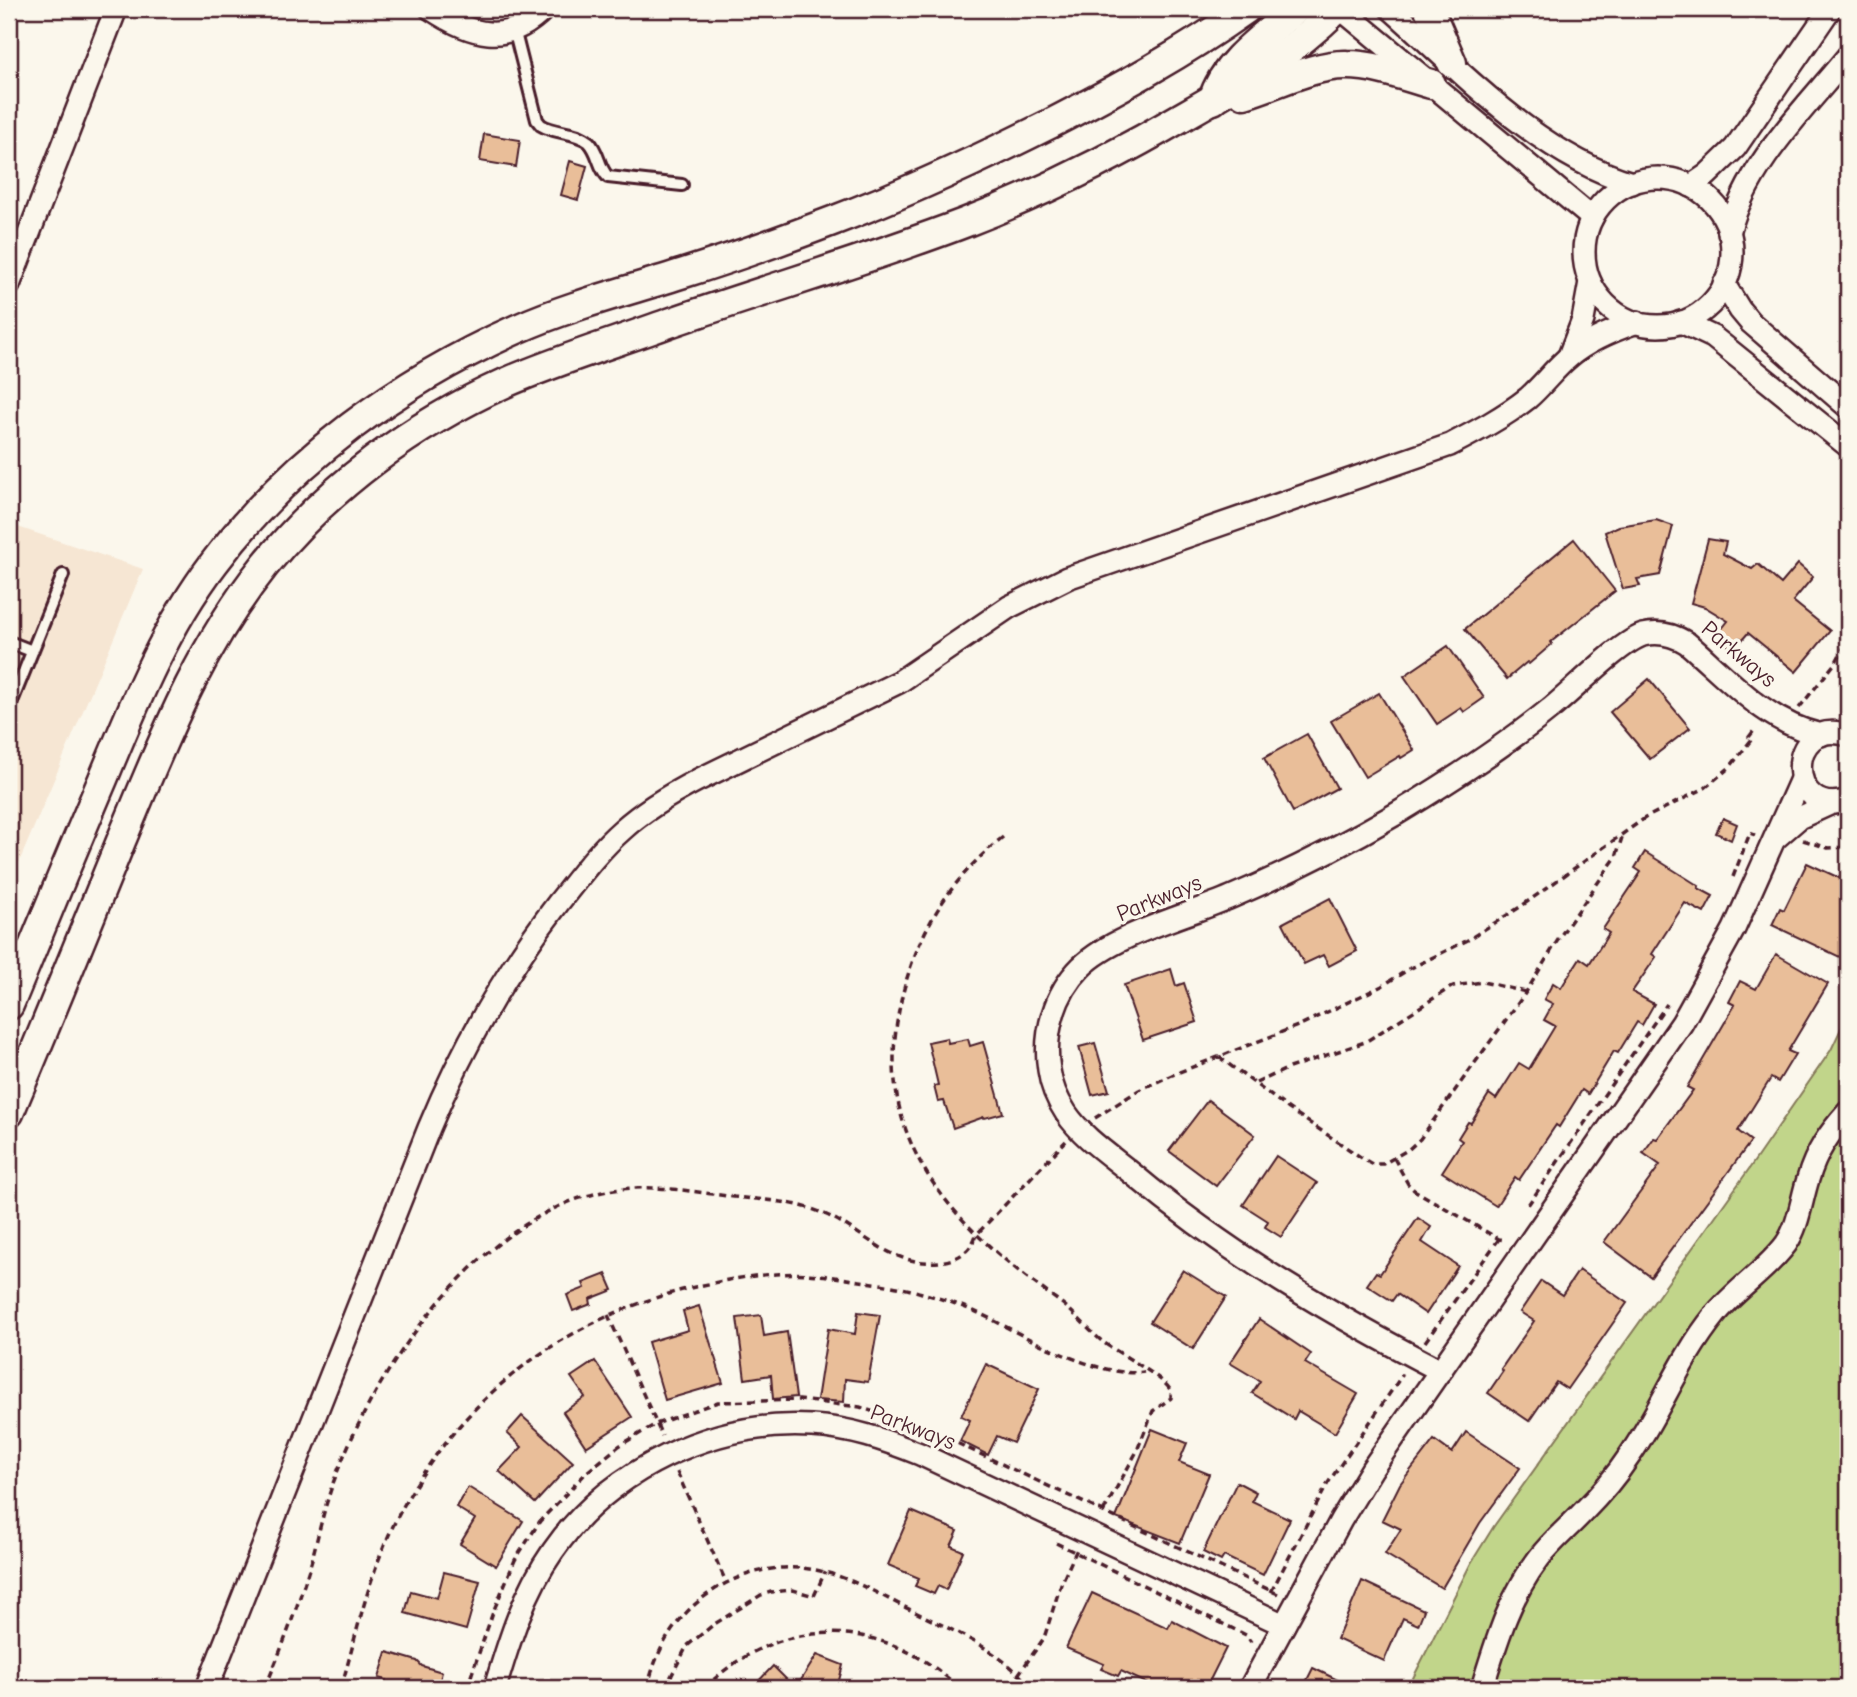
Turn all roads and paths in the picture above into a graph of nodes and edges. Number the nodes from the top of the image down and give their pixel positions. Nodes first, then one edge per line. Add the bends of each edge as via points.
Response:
1 (116, 9) edge
2 (430, 9) edge
3 (544, 9) edge
4 (1209, 9) edge
5 (1246, 9) edge
6 (1296, 9) edge
7 (1339, 9) edge
8 (1391, 9) edge
9 (1429, 9) edge
10 (1830, 9) edge
11 (514, 29) junction
12 (1182, 52) junction
13 (1848, 56) edge
14 (1452, 63) junction
15 (1431, 84) junction
16 (1213, 100) junction
17 (1632, 183) junction
18 (682, 185) dead end
19 (1691, 186) junction
20 (1592, 218) junction
21 (1729, 233) junction
22 (1590, 282) junction
23 (1724, 284) junction
24 (9, 285) edge
25 (1681, 321) junction
26 (1637, 323) junction
27 (1569, 356) junction
28 (1848, 407) edge
29 (1848, 446) edge
30 (64, 575) dead end
31 (1848, 639) edge
32 (9, 642) edge
33 (32, 651) junction
34 (9, 709) edge
35 (1770, 714) junction
36 (1821, 735) junction
37 (1848, 735) edge
38 (1802, 754) junction
39 (1801, 779) junction
40 (1840, 801) edge
41 (1623, 834) junction
42 (1003, 837) dead end
43 (1777, 837) junction
44 (1848, 847) edge
45 (1732, 879) dead end
46 (1526, 992) junction
47 (1670, 1001) dead end
48 (9, 1004) edge
49 (1219, 1057) junction
50 (1255, 1084) junction
51 (1848, 1112) edge
52 (9, 1113) edge
53 (1078, 1128) junction
54 (1394, 1158) junction
55 (1524, 1212) dead end
56 (976, 1235) junction
57 (1500, 1239) junction
58 (1528, 1246) junction
59 (1415, 1357) junction
60 (1146, 1371) junction
61 (1441, 1371) junction
62 (676, 1469) dead end
63 (666, 1475) dead end
64 (1103, 1512) junction
65 (1085, 1532) junction
66 (1051, 1540) dead end
67 (1075, 1553) junction
68 (825, 1572) junction
69 (1271, 1591) junction
70 (1296, 1603) junction
71 (1258, 1613) junction
72 (1284, 1625) junction
73 (1248, 1648) dead end
74 (1018, 1675) junction
75 (207, 1688) edge
76 (265, 1688) edge
77 (341, 1688) edge
78 (467, 1688) edge
79 (495, 1688) edge
80 (647, 1688) edge
81 (665, 1688) edge
82 (705, 1688) edge
83 (959, 1688) edge
84 (1031, 1688) edge
85 (1250, 1688) edge
86 (1482, 1688) edge

1 - 24 street
2 - 11 street via 468,30
3 - 11 street
4 - 12 street
5 - 12 street
6 - 16 street via 1227,69
7 - 15 street
7 - 16 street via 1291,51
8 - 14 street
9 - 14 street
10 - 19 street via 1735,148
11 - 18 lane via 541,125 588,141 608,177
12 - 48 street via 1107,95 912,189 766,245 519,328 439,368 329,444 231,541 171,629 140,690
13 - 21 street via 1758,167 1740,198
14 - 17 street via 1543,137 1597,171
15 - 16 street via 1345,65
15 - 20 street
16 - 52 street via 1095,164 967,221 509,382 420,429 349,480 267,564 199,663
17 - 19 street via 1662,178
17 - 20 street via 1609,197
19 - 21 street via 1715,205
20 - 22 street via 1584,250
21 - 23 street via 1731,259
22 - 26 street via 1609,307
22 - 27 street via 1583,320
23 - 25 street via 1706,307
23 - 28 street via 1750,322
25 - 26 street
25 - 29 street via 1713,337
26 - 27 street
27 - 75 street via 1511,410 1450,445 1098,566 1038,592 981,624 899,682 698,780 615,836 583,870 515,961 457,1063
30 - 33 lane
31 - 35 path via 1836,662 1793,715 1776,702
32 - 33 lane
33 - 34 lane
35 - 36 street, Parkways
35 - 38 street, Parkways
35 - 41 path via 1718,778
35 - 53 street, Parkways via 1687,643 1666,634 1643,635 1500,746 1396,814 1287,872 1100,952 1065,986 1048,1032 1049,1073 1055,1093
36 - 37 street, Parkways
36 - 38 street
38 - 39 street
39 - 40 street via 1816,798
39 - 43 street
40 - 43 street via 1799,818
41 - 46 path via 1616,857
41 - 49 path via 1466,941 1337,1008
42 - 56 path via 969,867 929,922 903,989 894,1052 901,1115 919,1161 946,1202
43 - 44 path via 1828,848
43 - 45 path via 1750,834
43 - 58 street via 1718,961 1682,1023
46 - 50 path via 1483,982 1453,986 1365,1042
46 - 54 path via 1420,1139
47 - 55 path
49 - 50 path
49 - 53 path via 1139,1090 1095,1118 1091,1114
50 - 54 path via 1365,1160 1377,1164
51 - 86 street via 1817,1154 1788,1241 1711,1320 1628,1458 1525,1576 1504,1619
53 - 56 path
53 - 59 street, Parkways via 1223,1243 1293,1289
54 - 57 path via 1413,1189
56 - 60 path via 1106,1344
56 - 76 path via 972,1248 960,1257 916,1261 891,1254 840,1221 810,1208 651,1187 573,1200 526,1224 435,1307 380,1385 334,1480 302,1589
57 - 58 path via 1505,1242 1511,1234
57 - 59 path
58 - 61 street
59 - 61 street, Parkways
59 - 69 path via 1328,1483
60 - 64 path via 1167,1384 1171,1398 1153,1411
60 - 77 path via 1104,1370 963,1306 915,1291 816,1274 713,1283 651,1298 563,1338 510,1375 437,1454 395,1523 371,1585
61 - 70 street via 1372,1469
62 - 63 path
64 - 65 path via 1101,1516 1093,1513
64 - 69 path
64 - 78 path via 944,1437 860,1408 799,1400 718,1402 656,1423 619,1446 540,1521 515,1560
65 - 67 path
65 - 71 street, Parkways
65 - 79 street, Parkways via 920,1454 852,1431 769,1427 727,1434 649,1464 582,1516 553,1550 533,1584
66 - 67 path
67 - 73 path via 1246,1635 1251,1641
67 - 74 path via 1044,1638
68 - 74 path via 962,1635
68 - 80 path via 763,1570 708,1593 667,1639
68 - 81 path via 814,1596 793,1590 761,1595 699,1635 687,1646
69 - 70 path
69 - 71 path
70 - 72 street
71 - 72 street, Parkways
72 - 85 street
74 - 84 path
82 - 83 path via 755,1650 819,1633 886,1642 926,1661

